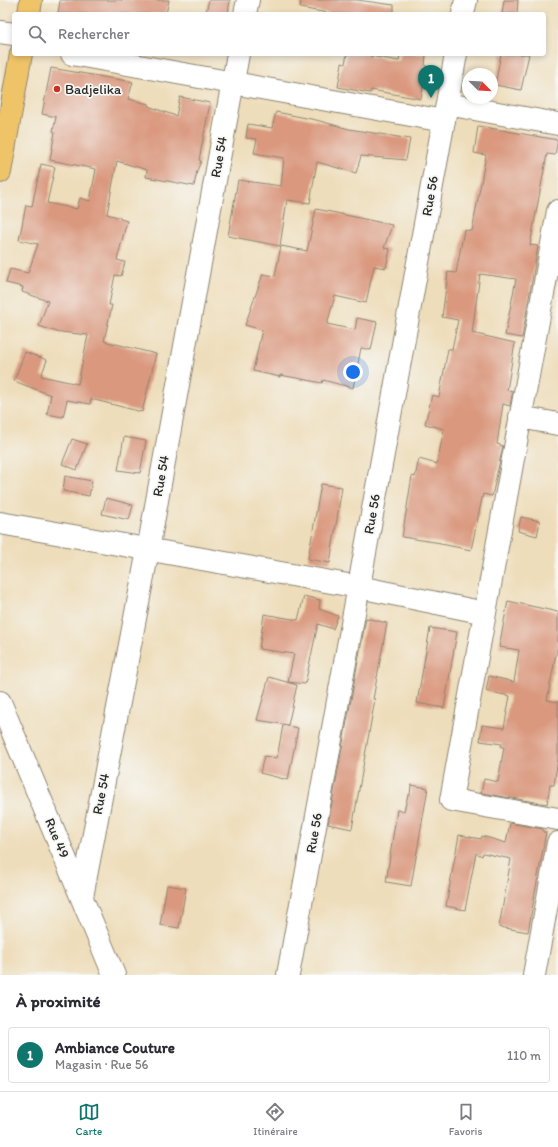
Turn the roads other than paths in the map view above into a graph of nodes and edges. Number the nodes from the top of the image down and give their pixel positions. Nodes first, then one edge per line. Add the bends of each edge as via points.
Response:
1 (31, 0) edge
2 (248, 0) edge
3 (466, 0) edge
4 (29, 12) edge
5 (245, 12) edge
6 (463, 12) edge
7 (0, 32) edge
8 (12, 34) edge
9 (21, 56) edge
10 (83, 56) edge
11 (238, 56) edge
12 (456, 56) edge
13 (233, 83) junction
14 (445, 112) junction
15 (558, 124) edge
16 (0, 172) edge
17 (558, 211) edge
18 (520, 417) junction
19 (558, 424) edge
20 (0, 523) edge
21 (148, 550) junction
22 (359, 587) junction
23 (485, 613) junction
24 (0, 702) edge
25 (558, 819) edge
26 (558, 843) edge
27 (82, 897) junction
28 (114, 975) edge
29 (288, 975) edge
30 (534, 975) edge

1 - 4 main road
2 - 5 street
3 - 6 street
7 - 8 street
9 - 16 main road
10 - 13 street
11 - 13 street, Rue 54
12 - 14 street, Rue 56
13 - 14 street
13 - 21 street, Rue 54
14 - 15 street
14 - 22 street, Rue 56
17 - 18 street
18 - 19 street
18 - 23 street
20 - 21 street
21 - 22 street
21 - 27 street, Rue 54
22 - 23 street
22 - 29 street, Rue 56
23 - 25 street via 450,800
24 - 27 street, Rue 49
26 - 30 street
27 - 28 street, Rue 49

